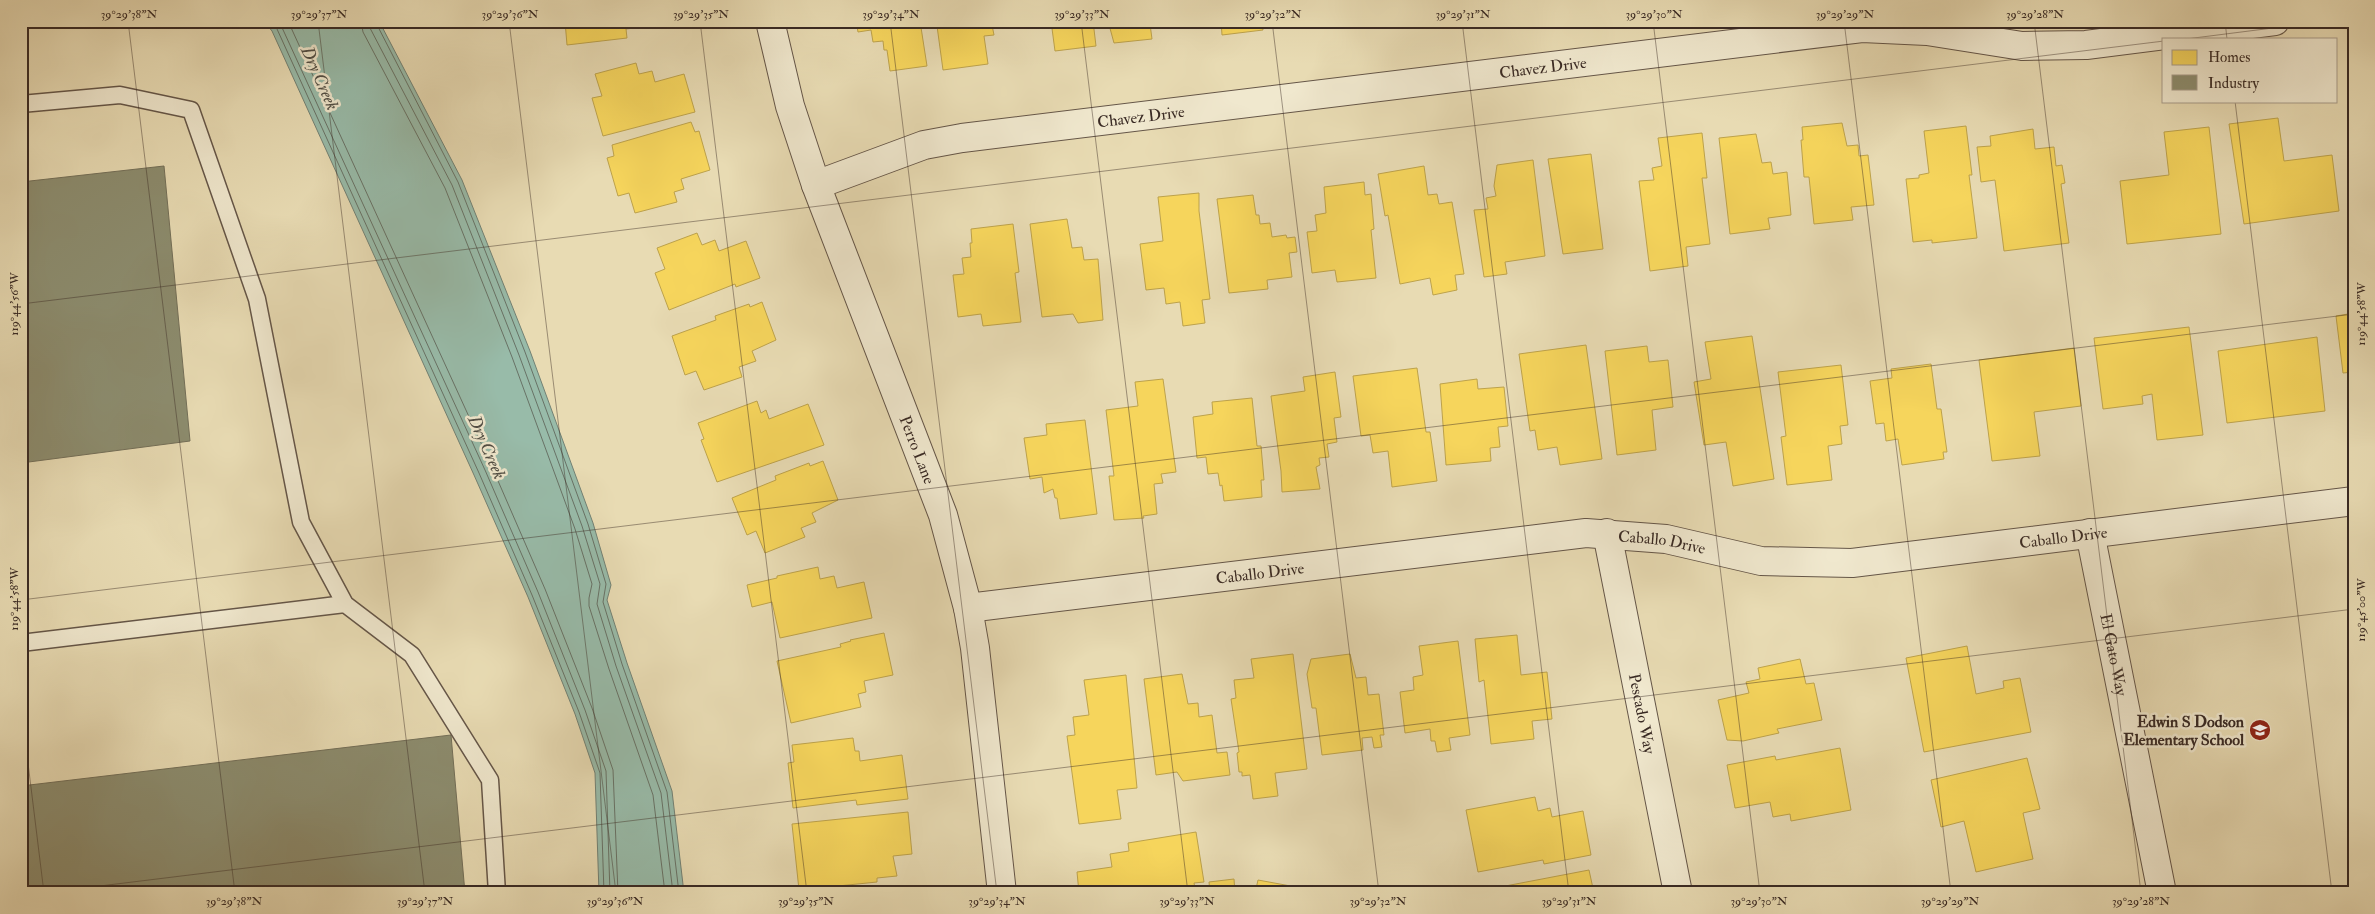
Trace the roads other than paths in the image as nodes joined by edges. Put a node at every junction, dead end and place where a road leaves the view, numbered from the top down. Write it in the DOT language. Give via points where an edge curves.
graph roads {
  1 [pos="770,21"];
  2 [pos="2275,21"];
  3 [pos="21,104"];
  4 [pos="816,185"];
  5 [pos="2354,501"];
  6 [pos="1607,533"];
  7 [pos="2090,534"];
  8 [pos="345,604"];
  9 [pos="968,608"];
  10 [pos="21,643"];
  11 [pos="497,893"];
  12 [pos="1002,893"];
  13 [pos="1678,893"];
  14 [pos="2162,893"];
  1 -- 4 [label="street, Perro Lane" via="790,106"];
  2 -- 4 [label="street, Chavez Drive" via="2086,45 2022,46 1927,31 1862,28 962,138 924,145"];
  3 -- 8 [label="lane" via="120,95 191,110 256,299 301,522"];
  4 -- 9 [label="street, Perro Lane" via="943,515"];
  5 -- 7 [label="street, Caballo Drive"];
  6 -- 7 [label="street, Caballo Drive" via="1666,539 1761,560 1852,563"];
  6 -- 9 [label="street, Caballo Drive" via="1576,534"];
  6 -- 13 [label="street, Pescado Way"];
  7 -- 14 [label="street, El Gato Way"];
  8 -- 10 [label="lane"];
  8 -- 11 [label="lane" via="412,655 490,780"];
  9 -- 12 [label="street, Perro Lane" via="976,648"];
}
